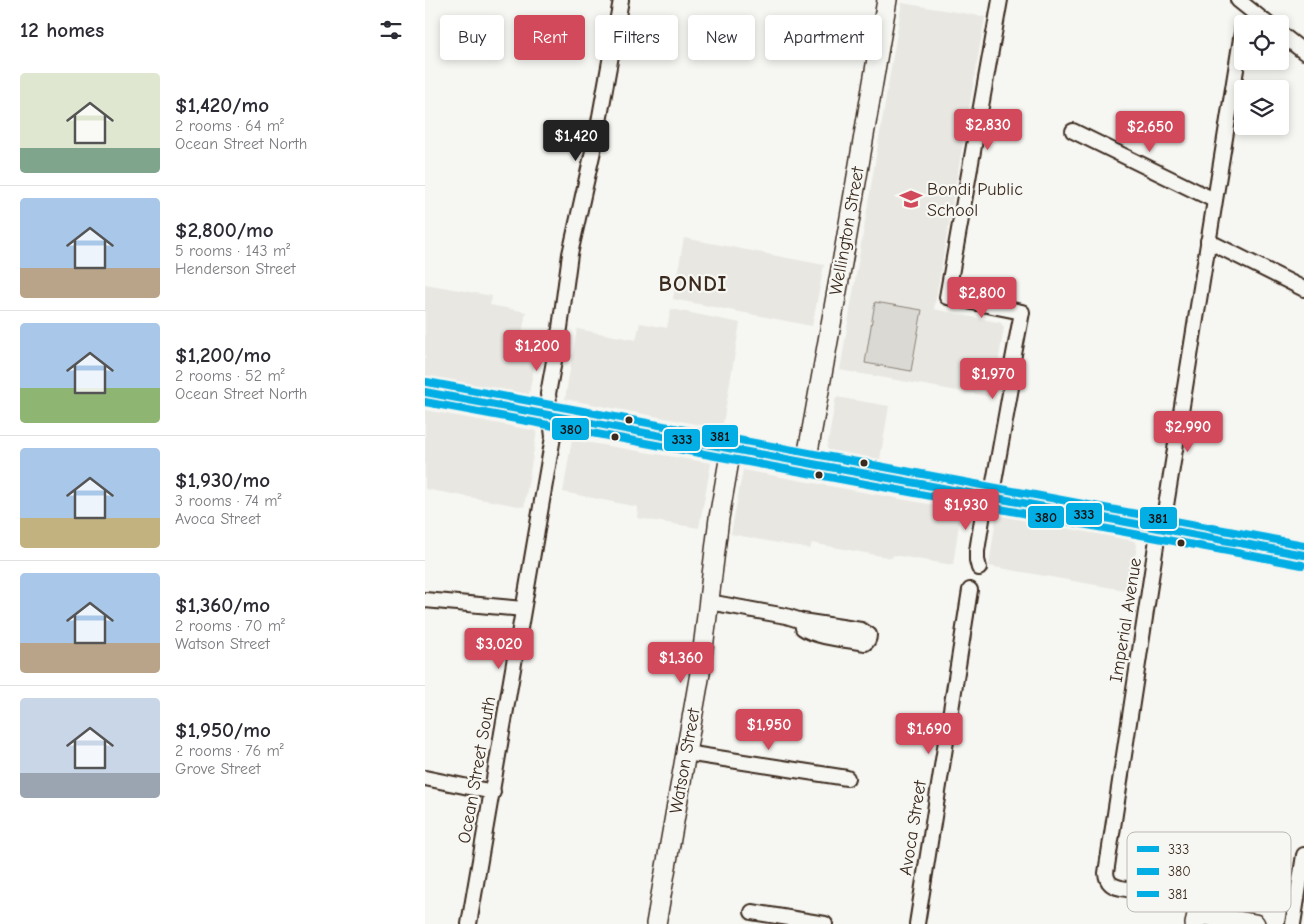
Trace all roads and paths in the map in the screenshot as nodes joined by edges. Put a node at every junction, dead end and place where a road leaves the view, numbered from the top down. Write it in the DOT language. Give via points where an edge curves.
graph roads {
  1 [pos="621,0"];
  2 [pos="887,0"];
  3 [pos="1000,0"];
  4 [pos="1242,3"];
  5 [pos="1257,15"];
  6 [pos="1289,40"];
  7 [pos="1304,52"];
  8 [pos="1236,70"];
  9 [pos="1073,131"];
  10 [pos="1214,200"];
  11 [pos="1208,241"];
  12 [pos="1304,289"];
  13 [pos="425,392"];
  14 [pos="550,416"];
  15 [pos="731,449"];
  16 [pos="806,463"];
  17 [pos="989,496"];
  18 [pos="1160,529"];
  19 [pos="1304,554"];
  20 [pos="979,568"];
  21 [pos="969,590"];
  22 [pos="425,600"];
  23 [pos="709,602"];
  24 [pos="523,610"];
  25 [pos="802,621"];
  26 [pos="687,753"];
  27 [pos="425,778"];
  28 [pos="847,778"];
  29 [pos="493,792"];
  30 [pos="1304,855"];
  31 [pos="1127,888"];
  32 [pos="752,912"];
  33 [pos="1196,919"];
  34 [pos="469,924"];
  35 [pos="656,924"];
  36 [pos="825,924"];
  37 [pos="917,924"];
  38 [pos="1255,924"];
  39 [pos="1293,924"];
  1 -- 14 [label="street, Ocean Street South" via="597,134 570,254 548,394"];
  2 -- 16 [label="street, Wellington Street"];
  3 -- 17 [label="street" via="947,297 1022,312"];
  4 -- 5 [label="street"];
  6 -- 7 [label="street"];
  8 -- 10 [label="street, Imperial Avenue"];
  9 -- 10 [label="street"];
  10 -- 11 [label="street, Imperial Avenue"];
  11 -- 12 [label="street"];
  11 -- 18 [label="street, Imperial Avenue"];
  13 -- 14 [label="main road"];
  14 -- 15 [label="main road"];
  14 -- 24 [label="street, Ocean Street South" via="553,437"];
  15 -- 16 [label="main road"];
  15 -- 23 [label="street, Watson Street"];
  16 -- 17 [label="main road"];
  17 -- 18 [label="main road"];
  17 -- 20 [label="street" via="984,507 977,551"];
  18 -- 19 [label="main road"];
  18 -- 31 [label="street, Imperial Avenue" via="1107,877 1111,885"];
  21 -- 37 [label="street, Avoca Street"];
  22 -- 24 [label="street"];
  23 -- 25 [label="street"];
  23 -- 26 [label="street, Watson Street"];
  24 -- 29 [label="street, Ocean Street South"];
  26 -- 28 [label="street"];
  26 -- 35 [label="street, Watson Street"];
  27 -- 29 [label="street"];
  29 -- 34 [label="street, Ocean Street South"];
  30 -- 39 [label="street"];
  32 -- 36 [label="street"];
  33 -- 38 [label="street"];
}
